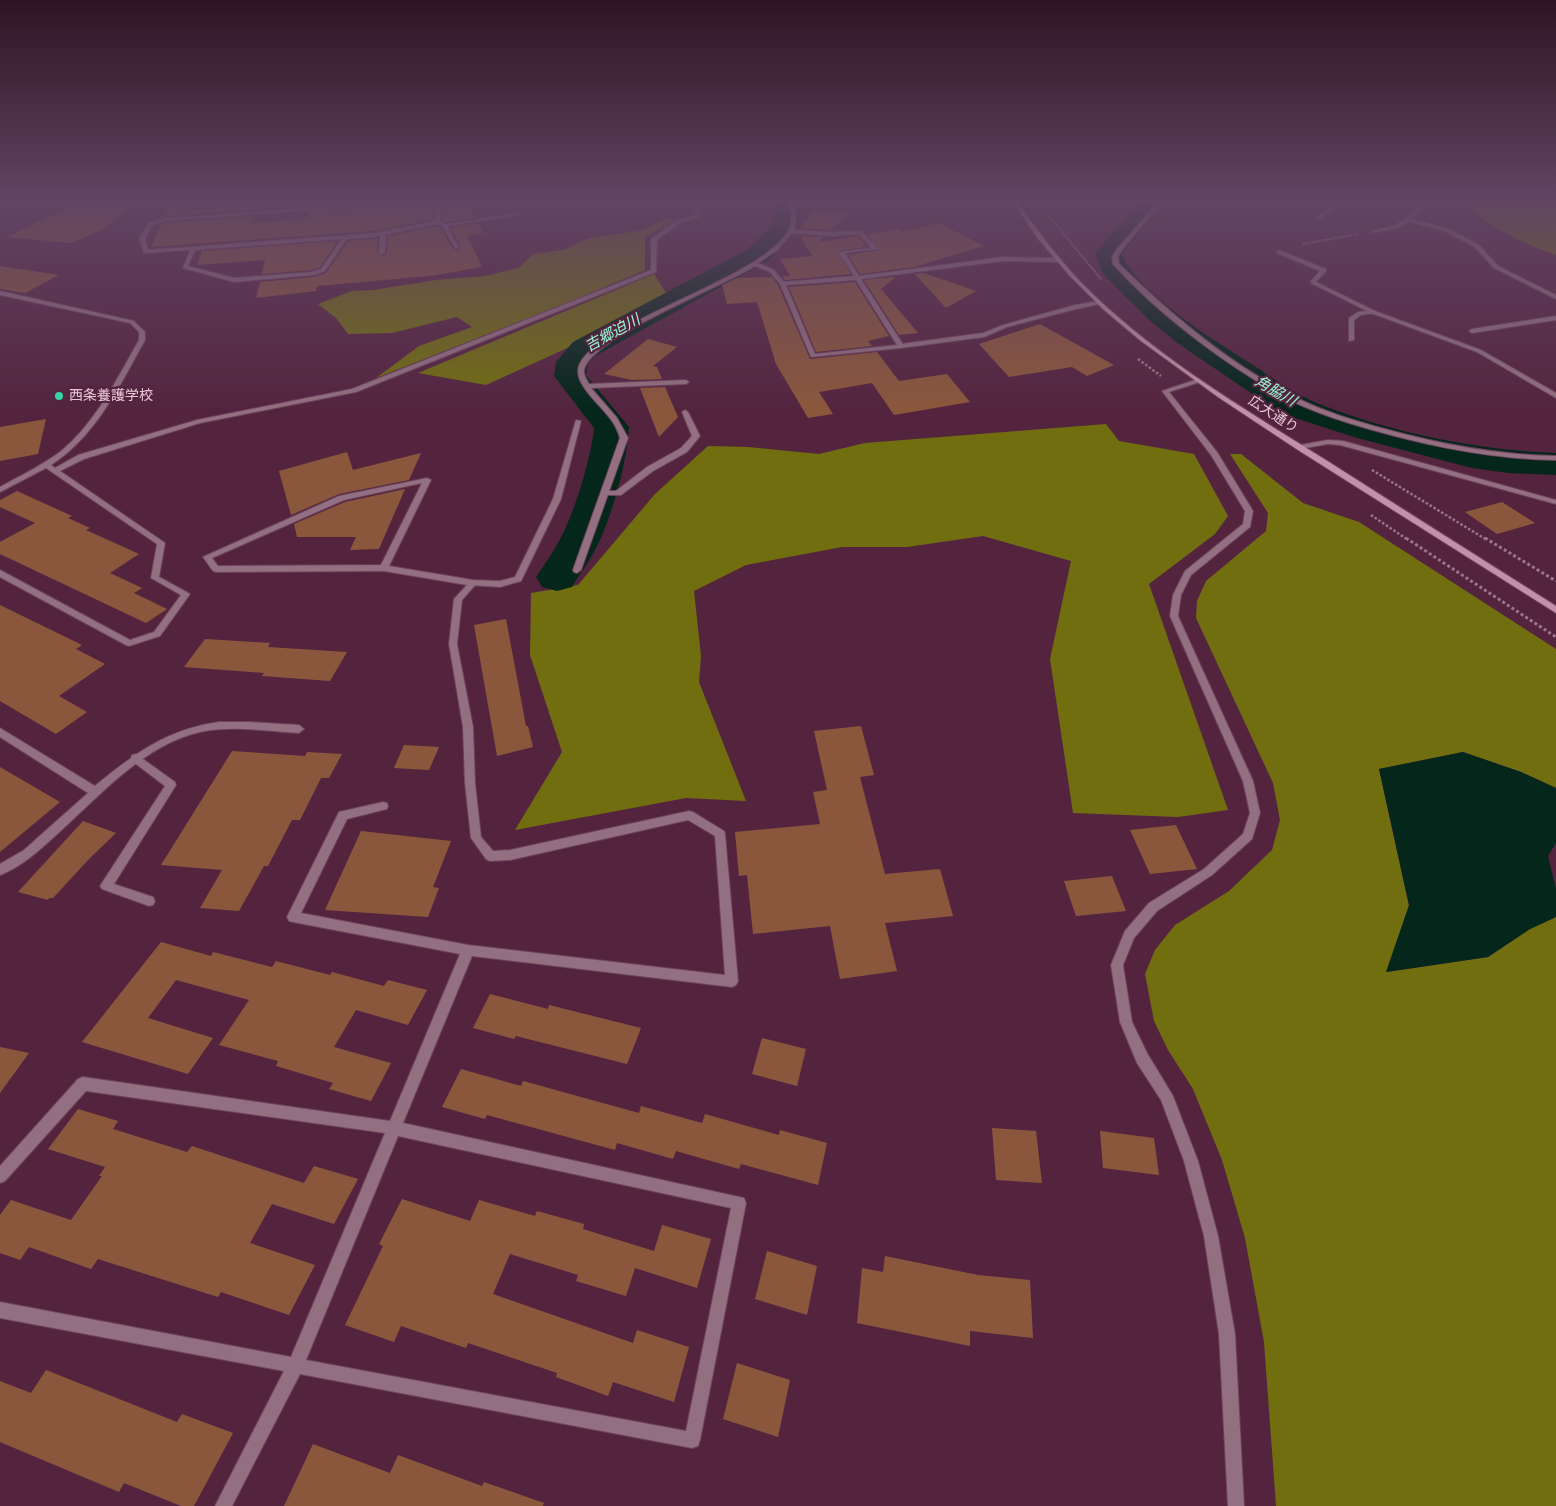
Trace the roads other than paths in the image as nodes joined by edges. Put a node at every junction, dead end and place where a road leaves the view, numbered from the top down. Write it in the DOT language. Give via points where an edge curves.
graph roads {
  1 [pos="189,269"];
  2 [pos="324,269"];
  3 [pos="654,269"];
  4 [pos="741,269"];
  5 [pos="768,269"];
  6 [pos="851,269"];
  7 [pos="923,269"];
  8 [pos="1067,269"];
  9 [pos="1121,269"];
  10 [pos="1322,269"];
  11 [pos="1501,269"];
  12 [pos="856,278"];
  13 [pos="783,284"];
  14 [pos="0,293"];
  15 [pos="1556,297"];
  16 [pos="1098,303"];
  17 [pos="1372,312"];
  18 [pos="1556,318"];
  19 [pos="1472,331"];
  20 [pos="1351,340"];
  21 [pos="902,346"];
  22 [pos="1198,381"];
  23 [pos="686,382"];
  24 [pos="586,386"];
  25 [pos="1556,396"];
  26 [pos="685,412"];
  27 [pos="578,421"];
  28 [pos="1300,447"];
  29 [pos="58,456"];
  30 [pos="81,457"];
  31 [pos="1556,458"];
  32 [pos="46,465"];
  33 [pos="55,471"];
  34 [pos="0,490"];
  35 [pos="605,493"];
  36 [pos="1556,502"];
  37 [pos="384,568"];
  38 [pos="577,570"];
  39 [pos="0,573"];
  40 [pos="473,584"];
  41 [pos="1556,610"];
  42 [pos="299,729"];
  43 [pos="0,732"];
  44 [pos="136,758"];
  45 [pos="96,792"];
  46 [pos="383,806"];
  47 [pos="0,870"];
  48 [pos="149,901"];
  49 [pos="468,950"];
  50 [pos="394,1128"];
  51 [pos="0,1176"];
  52 [pos="0,1310"];
  53 [pos="295,1367"];
  54 [pos="223,1506"];
  55 [pos="1236,1506"];
  1 -- 2 [label="street" via="234,280 312,274"];
  3 -- 30 [label="street" via="354,391 199,421"];
  4 -- 24 [label="street" via="592,350 580,370"];
  5 -- 13 [label="street"];
  6 -- 12 [label="street"];
  7 -- 12 [label="street"];
  8 -- 16 [label="street, 広大通り"];
  9 -- 31 [label="street" via="1166,313 1252,374 1323,412 1464,451 1505,457"];
  10 -- 17 [label="street" via="1313,282"];
  11 -- 15 [label="street"];
  12 -- 13 [label="street"];
  12 -- 21 [label="street"];
  13 -- 21 [label="street" via="813,356"];
  14 -- 29 [label="street" via="114,317 132,322 142,332 142,340 89,426"];
  16 -- 21 [label="street" via="1005,326 984,335"];
  16 -- 22 [label="street, 広大通り" via="1167,360"];
  17 -- 20 [label="street" via="1360,313 1351,319"];
  17 -- 25 [label="street" via="1479,351"];
  18 -- 19 [label="street"];
  22 -- 28 [label="street, 広大通り"];
  22 -- 55 [label="street" via="1165,391 1214,454 1249,511 1247,525 1188,573 1177,595 1174,616 1248,781 1254,813 1248,836 1208,872 1153,907 1130,935 1117,965 1126,1022 1142,1058 1166,1096 1191,1161 1211,1236 1228,1334"];
  23 -- 24 [label="street"];
  24 -- 35 [label="street" via="616,418 624,438"];
  26 -- 35 [label="street" via="696,436 684,450 650,469 618,493"];
  27 -- 40 [label="street" via="557,499 518,579 500,584"];
  28 -- 36 [label="street" via="1340,443"];
  28 -- 41 [label="street, 広大通り"];
  29 -- 30 [label="street"];
  29 -- 32 [label="street"];
  30 -- 33 [label="street"];
  32 -- 33 [label="street"];
  32 -- 34 [label="street"];
  33 -- 39 [label="street" via="161,543 156,578 186,594 156,634 129,643"];
  35 -- 38 [label="street"];
  37 -- 37 [label="street" via="216,569 207,558 342,498 427,480"];
  37 -- 40 [label="street"];
  40 -- 49 [label="street" via="458,599 453,644 468,727 476,838 490,856 510,855 689,815 720,834 732,981"];
  42 -- 44 [label="street" via="218,726 172,736"];
  43 -- 45 [label="street"];
  44 -- 45 [label="street"];
  44 -- 48 [label="street" via="171,785 106,886"];
  45 -- 47 [label="street" via="28,854"];
  46 -- 49 [label="street" via="343,815 293,918"];
  49 -- 50 [label="street"];
  50 -- 51 [label="street" via="83,1084"];
  50 -- 53 [label="street"];
  50 -- 53 [label="street" via="738,1203 692,1440"];
  52 -- 53 [label="street"];
  53 -- 54 [label="street"];
}
